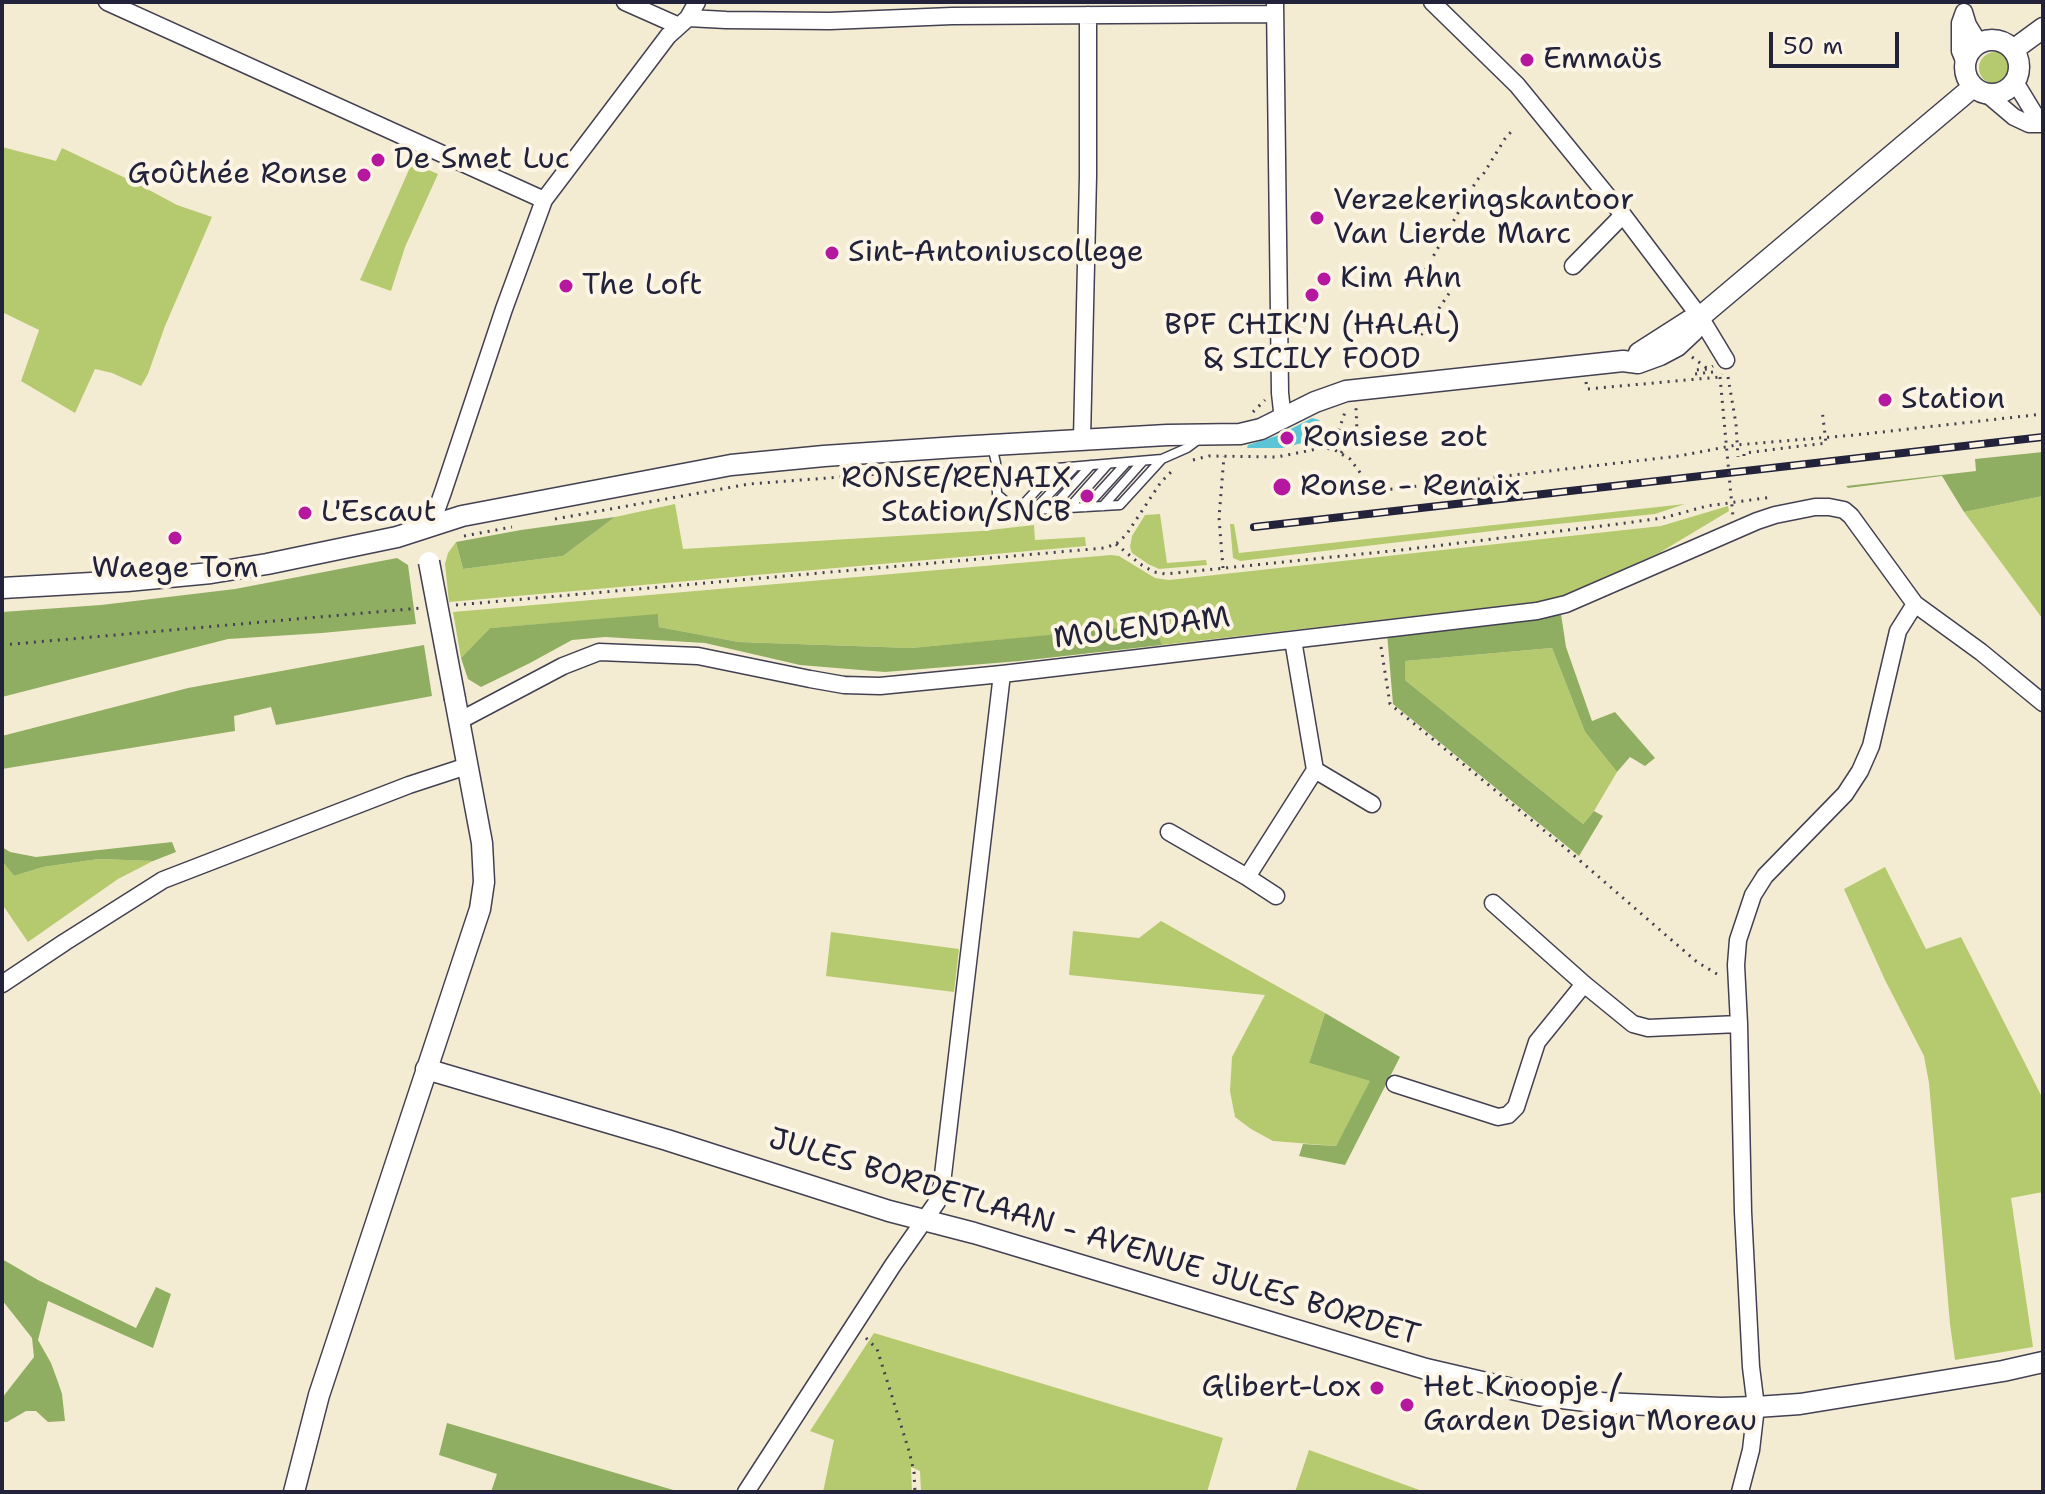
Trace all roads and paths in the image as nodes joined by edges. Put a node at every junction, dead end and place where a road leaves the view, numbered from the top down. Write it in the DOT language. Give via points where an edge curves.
graph roads {
  1 [pos="107,2"];
  2 [pos="625,2"];
  3 [pos="697,2"];
  4 [pos="1432,2"];
  5 [pos="1964,7"];
  6 [pos="1275,8"];
  7 [pos="1088,15"];
  8 [pos="683,22"];
  9 [pos="2043,28"];
  10 [pos="1979,43"];
  11 [pos="2013,50"];
  12 [pos="1965,63"];
  13 [pos="2015,82"];
  14 [pos="1980,91"];
  15 [pos="2042,124"];
  16 [pos="1512,131"];
  17 [pos="544,200"];
  18 [pos="1623,215"];
  19 [pos="1573,266"];
  20 [pos="1425,276"];
  21 [pos="1446,289"];
  22 [pos="1700,317"];
  23 [pos="1421,335"];
  24 [pos="1723,366"];
  25 [pos="1708,369"];
  26 [pos="1720,377"];
  27 [pos="1351,395"];
  28 [pos="1822,409"];
  29 [pos="2043,414"];
  30 [pos="1283,420"];
  31 [pos="1204,436"];
  32 [pos="1825,437"];
  33 [pos="1082,439"];
  34 [pos="1736,445"];
  35 [pos="1322,448"];
  36 [pos="1341,453"];
  37 [pos="994,454"];
  38 [pos="1224,456"];
  39 [pos="1744,456"];
  40 [pos="1738,457"];
  41 [pos="1162,459"];
  42 [pos="1143,460"];
  43 [pos="1193,460"];
  44 [pos="1126,462"];
  45 [pos="1092,464"];
  46 [pos="1109,464"];
  47 [pos="1075,467"];
  48 [pos="1178,467"];
  49 [pos="1781,496"];
  50 [pos="1103,506"];
  51 [pos="1086,507"];
  52 [pos="1069,508"];
  53 [pos="1051,509"];
  54 [pos="1034,510"];
  55 [pos="1017,511"];
  56 [pos="1733,517"];
  57 [pos="548,520"];
  58 [pos="521,525"];
  59 [pos="425,529"];
  60 [pos="455,536"];
  61 [pos="1116,544"];
  62 [pos="1223,568"];
  63 [pos="2,588"];
  64 [pos="1915,604"];
  65 [pos="454,606"];
  66 [pos="422,608"];
  67 [pos="1379,631"];
  68 [pos="1293,640"];
  69 [pos="2,645"];
  70 [pos="1002,674"];
  71 [pos="2043,703"];
  72 [pos="459,721"];
  73 [pos="467,766"];
  74 [pos="1315,770"];
  75 [pos="1372,804"];
  76 [pos="1169,832"];
  77 [pos="1247,877"];
  78 [pos="1276,896"];
  79 [pos="1493,903"];
  80 [pos="1737,983"];
  81 [pos="2,984"];
  82 [pos="1584,984"];
  83 [pos="1739,1024"];
  84 [pos="426,1069"];
  85 [pos="1395,1084"];
  86 [pos="926,1219"];
  87 [pos="853,1330"];
  88 [pos="2043,1362"];
  89 [pos="1756,1407"];
  90 [pos="294,1492"];
  91 [pos="746,1492"];
  92 [pos="915,1492"];
  93 [pos="1740,1492"];
  1 -- 17 [label="street"];
  2 -- 8 [label="street"];
  3 -- 8 [label="street"];
  4 -- 18 [label="street" via="1517,85"];
  5 -- 10 [label="street"];
  5 -- 12 [label="street" via="1960,51"];
  6 -- 7 [label="street"];
  6 -- 30 [label="street"];
  7 -- 8 [label="street"];
  7 -- 33 [label="street"];
  8 -- 17 [label="street"];
  9 -- 11 [label="street"];
  10 -- 11 [label="street" via="2000,41"];
  10 -- 12 [label="street"];
  11 -- 13 [label="street" via="2020,69"];
  12 -- 14 [label="street" via="1967,78"];
  13 -- 14 [label="street" via="2008,90"];
  13 -- 15 [label="street"];
  14 -- 15 [label="street" via="2014,117"];
  14 -- 22 [label="street"];
  16 -- 20 [label="path" via="1477,180"];
  17 -- 59 [label="street" via="443,492"];
  18 -- 19 [label="street"];
  18 -- 22 [label="street"];
  21 -- 23 [label="path" via="1450,292"];
  22 -- 24 [label="street"];
  22 -- 27 [label="street" via="1677,346 1638,363"];
  24 -- 25 [label="path" via="1695,374"];
  24 -- 34 [label="path"];
  26 -- 56 [label="path, bridge"];
  27 -- 30 [label="street" via="1315,402"];
  27 -- 35 [label="path" via="1342,423"];
  27 -- 36 [label="path" via="1357,431"];
  28 -- 32 [label="path"];
  29 -- 32 [label="path"];
  30 -- 31 [label="street" via="1240,434"];
  31 -- 33 [label="street"];
  31 -- 41 [label="lane"];
  32 -- 34 [label="path"];
  32 -- 39 [label="path" via="1826,443"];
  33 -- 37 [label="street"];
  34 -- 36 [label="path" via="1383,490 1370,486"];
  34 -- 40 [label="path"];
  35 -- 36 [label="path"];
  35 -- 38 [label="path" via="1277,457"];
  37 -- 55 [label="lane" via="997,494"];
  37 -- 57 [label="path" via="955,469 749,484"];
  37 -- 59 [label="street" via="824,456 731,465 462,516"];
  38 -- 43 [label="path"];
  38 -- 62 [label="path" via="1219,518"];
  41 -- 42 [label="lane"];
  41 -- 50 [label="lane" via="1120,505"];
  42 -- 44 [label="lane"];
  42 -- 50 [label="lane"];
  44 -- 46 [label="lane"];
  44 -- 51 [label="lane"];
  45 -- 46 [label="lane"];
  45 -- 47 [label="lane"];
  45 -- 53 [label="lane"];
  46 -- 52 [label="lane"];
  47 -- 54 [label="lane"];
  47 -- 55 [label="lane" via="1057,468"];
  48 -- 61 [label="path"];
  49 -- 62 [label="path" via="1663,518"];
  50 -- 51 [label="lane"];
  51 -- 52 [label="lane"];
  52 -- 53 [label="lane"];
  53 -- 54 [label="lane"];
  54 -- 55 [label="lane"];
  58 -- 60 [label="path"];
  59 -- 63 [label="street" via="331,553 211,573"];
  59 -- 72 [label="street, bridge"];
  61 -- 62 [label="path" via="1154,572"];
  61 -- 65 [label="path" via="1082,552"];
  64 -- 67 [label="street, MOLENDAM" via="1851,516 1844,510 1815,507 1757,521 1566,604"];
  64 -- 71 [label="street"];
  64 -- 80 [label="street" via="1898,631 1871,746 1860,771 1753,895 1738,940"];
  66 -- 69 [label="path"];
  67 -- 68 [label="street, MOLENDAM"];
  67 -- 80 [label="path" via="1390,704 1697,962"];
  68 -- 70 [label="street, MOLENDAM"];
  68 -- 74 [label="street"];
  70 -- 72 [label="street, MOLENDAM" via="844,685 698,656 599,652"];
  70 -- 86 [label="street" via="944,1181"];
  72 -- 73 [label="street"];
  73 -- 81 [label="street" via="163,880"];
  73 -- 84 [label="street" via="484,882 480,909"];
  74 -- 75 [label="street"];
  74 -- 77 [label="street"];
  76 -- 77 [label="street"];
  77 -- 78 [label="street"];
  79 -- 82 [label="street"];
  80 -- 83 [label="street"];
  82 -- 83 [label="street" via="1633,1024 1648,1028"];
  82 -- 85 [label="street" via="1537,1042 1516,1107 1508,1115 1498,1117"];
  83 -- 89 [label="street" via="1743,1212"];
  84 -- 86 [label="street, JULES BORDETLAAN - AVENUE JULES BORDET"];
  84 -- 90 [label="street" via="319,1395"];
  86 -- 87 [label="street"];
  86 -- 89 [label="street, JULES BORDETLAAN - AVENUE JULES BORDET" via="1426,1369 1538,1395 1602,1403"];
  87 -- 91 [label="street"];
  87 -- 92 [label="path" via="877,1349 909,1451"];
  88 -- 89 [label="street, JULES BORDETLAAN - AVENUE JULES BORDET"];
  89 -- 93 [label="street"];
}
